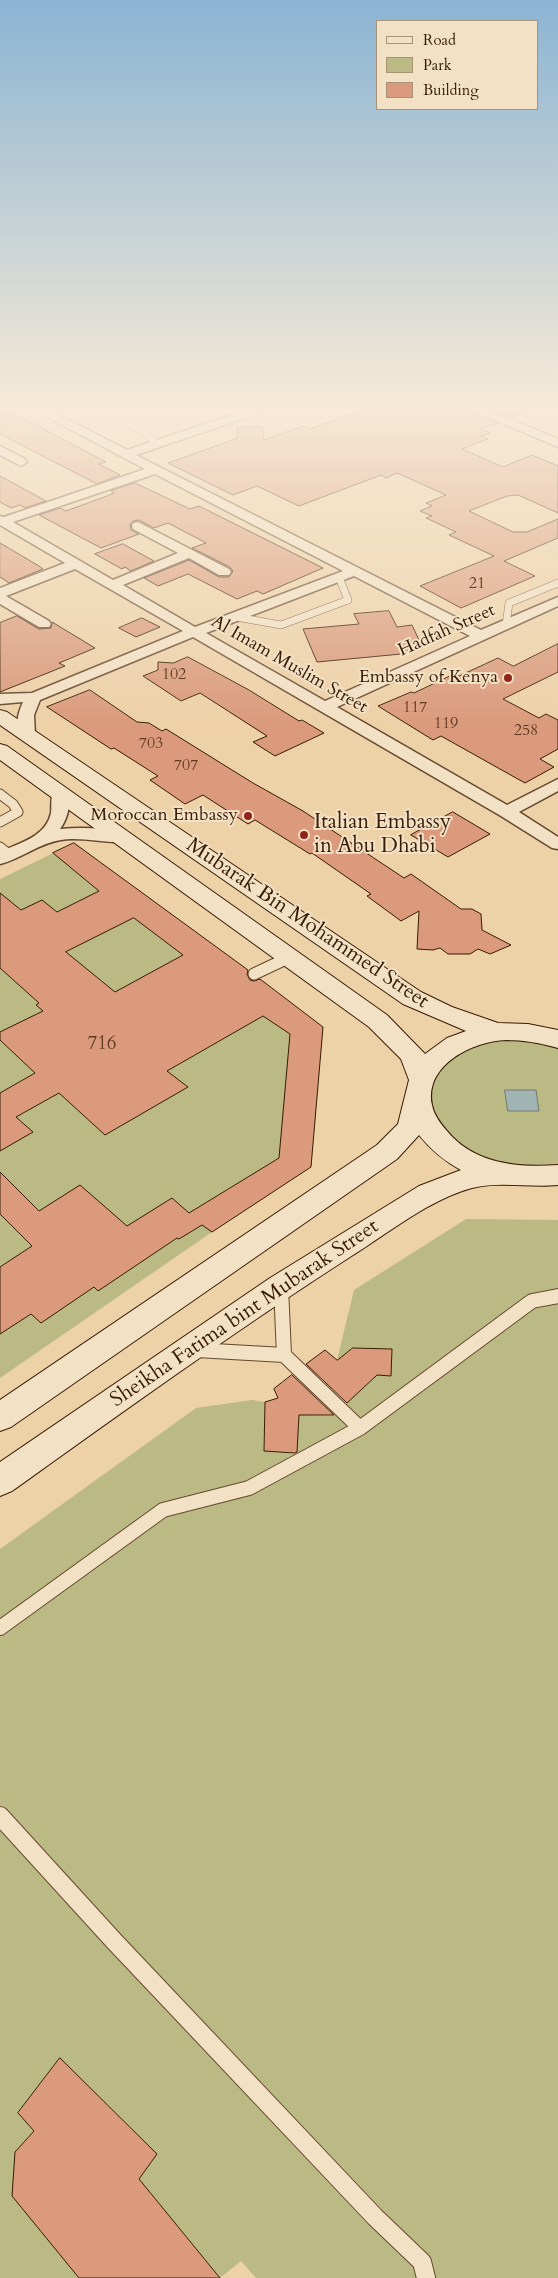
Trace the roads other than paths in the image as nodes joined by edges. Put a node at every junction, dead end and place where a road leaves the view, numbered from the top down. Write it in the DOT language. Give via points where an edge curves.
graph roads {
  1 [pos="15,516"];
  2 [pos="248,516"];
  3 [pos="1,521"];
  4 [pos="138,526"];
  5 [pos="190,554"];
  6 [pos="76,564"];
  7 [pos="355,571"];
  8 [pos="224,572"];
  9 [pos="339,578"];
  10 [pos="558,583"];
  11 [pos="112,584"];
  12 [pos="0,593"];
  13 [pos="0,598"];
  14 [pos="558,601"];
  15 [pos="236,617"];
  16 [pos="44,624"];
  17 [pos="506,625"];
  18 [pos="194,632"];
  19 [pos="481,636"];
  20 [pos="34,697"];
  21 [pos="0,699"];
  22 [pos="325,708"];
  23 [pos="0,716"];
  24 [pos="27,734"];
  25 [pos="0,750"];
  26 [pos="558,784"];
  27 [pos="0,794"];
  28 [pos="60,794"];
  29 [pos="507,812"];
  30 [pos="0,822"];
  31 [pos="120,837"];
  32 [pos="44,838"];
  33 [pos="558,844"];
  34 [pos="3,853"];
  35 [pos="290,957"];
  36 [pos="254,974"];
  37 [pos="558,1028"];
  38 [pos="497,1032"];
  39 [pos="531,1033"];
  40 [pos="558,1039"];
  41 [pos="420,1090"];
  42 [pos="503,1174"];
  43 [pos="551,1178"];
  44 [pos="281,1286"];
  45 [pos="558,1296"];
  46 [pos="186,1350"];
  47 [pos="284,1355"];
  48 [pos="0,1417"];
  49 [pos="360,1428"];
  50 [pos="0,1482"];
  51 [pos="0,1628"];
  52 [pos="0,1816"];
  53 [pos="426,2278"];
  1 -- 3 [label="street"];
  2 -- 7 [label="street"];
  3 -- 6 [label="street, Al Imam Muslim Street"];
  4 -- 5 [label="street"];
  5 -- 8 [label="street"];
  5 -- 11 [label="street"];
  6 -- 11 [label="street, Al Imam Muslim Street"];
  6 -- 12 [label="street"];
  7 -- 9 [label="street"];
  7 -- 19 [label="street"];
  9 -- 15 [label="street"];
  9 -- 15 [label="lane" via="348,600 281,626"];
  10 -- 17 [label="lane" via="509,604"];
  11 -- 18 [label="street, Al Imam Muslim Street"];
  13 -- 16 [label="street"];
  14 -- 17 [label="street, Hadfah Street"];
  15 -- 18 [label="street"];
  17 -- 19 [label="street, Hadfah Street"];
  18 -- 20 [label="street"];
  18 -- 22 [label="street, Al Imam Muslim Street"];
  19 -- 22 [label="street, Hadfah Street"];
  20 -- 21 [label="street"];
  20 -- 24 [label="street" via="24,720"];
  22 -- 29 [label="street, Al Imam Muslim Street"];
  23 -- 24 [label="main road, Mubarak Bin Mohammed Street"];
  24 -- 38 [label="main road, Mubarak Bin Mohammed Street" via="412,998 450,1016"];
  25 -- 28 [label="main road, Mubarak Bin Mohammed Street"];
  26 -- 29 [label="street"];
  27 -- 30 [label="lane" via="18,812"];
  28 -- 31 [label="main road, Mubarak Bin Mohammed Street"];
  28 -- 32 [label="street" via="58,822"];
  29 -- 33 [label="street, Al Imam Muslim Street"];
  31 -- 32 [label="street" via="84,833"];
  31 -- 35 [label="main road, Mubarak Bin Mohammed Street"];
  32 -- 34 [label="street"];
  35 -- 36 [label="lane"];
  35 -- 41 [label="main road, Mubarak Bin Mohammed Street" via="396,1036 413,1055"];
  37 -- 39 [label="main road"];
  38 -- 39 [label="main road"];
  38 -- 41 [label="main road" via="472,1037 449,1047 432,1061"];
  39 -- 40 [label="main road"];
  41 -- 42 [label="main road, Mubarak Bin Mohammed Street" via="423,1120 435,1138 476,1166"];
  41 -- 48 [label="main road" via="410,1128 387,1152"];
  42 -- 43 [label="main road"];
  42 -- 44 [label="main road, Sheikha Fatima bint Mubarak Street" via="469,1178 429,1193"];
  44 -- 46 [label="main road, Sheikha Fatima bint Mubarak Street"];
  44 -- 47 [label="lane"];
  45 -- 49 [label="lane" via="532,1301"];
  46 -- 47 [label="lane"];
  46 -- 50 [label="main road, Sheikha Fatima bint Mubarak Street"];
  47 -- 49 [label="lane"];
  49 -- 51 [label="lane" via="248,1488 163,1510"];
  52 -- 53 [label="lane" via="375,2218 422,2262"];
}
